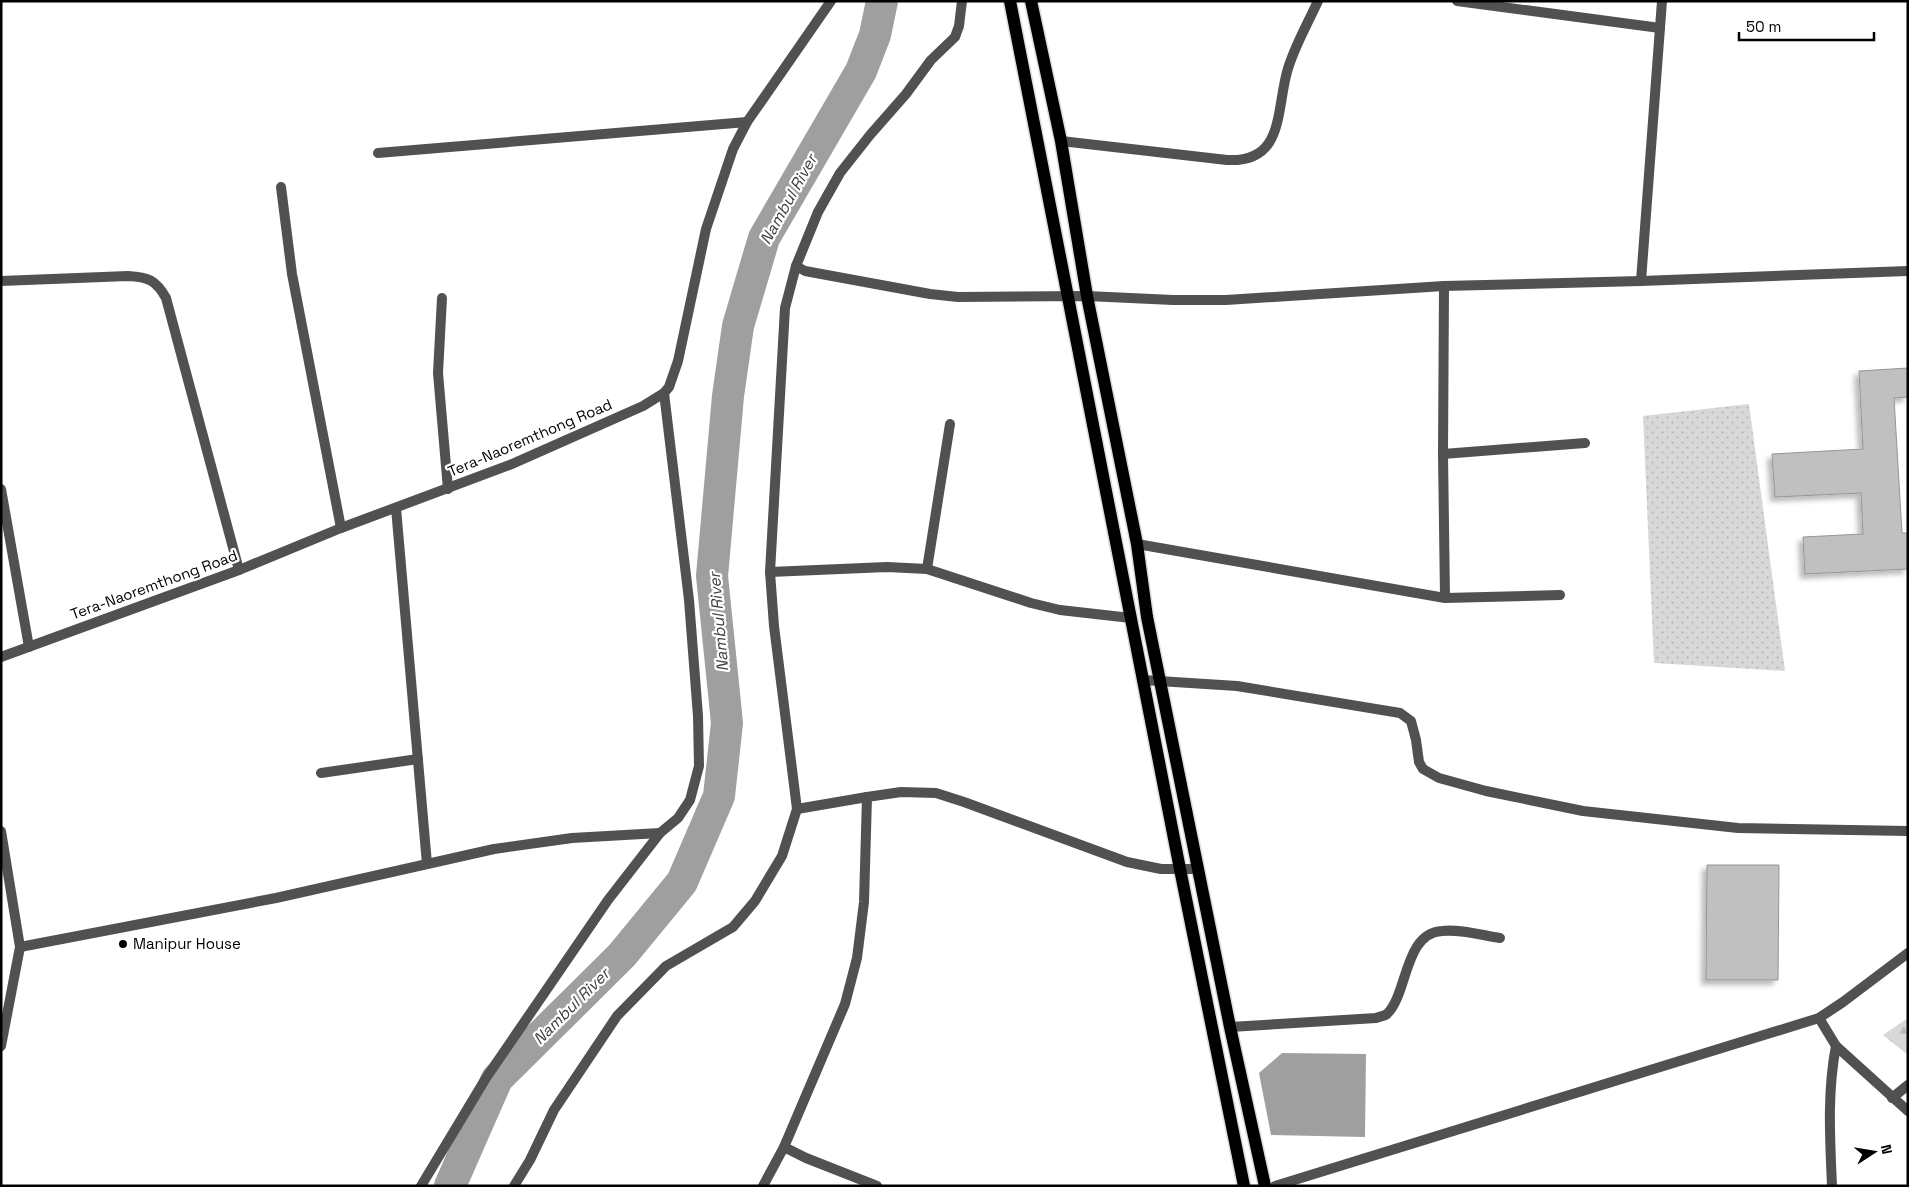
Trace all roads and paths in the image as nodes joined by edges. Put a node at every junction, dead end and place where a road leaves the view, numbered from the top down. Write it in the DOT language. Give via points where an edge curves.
graph roads {
  1 [pos="831,1"];
  2 [pos="962,1"];
  3 [pos="1010,1"];
  4 [pos="1031,1"];
  5 [pos="1318,1"];
  6 [pos="1457,1"];
  7 [pos="1662,1"];
  8 [pos="1660,28"];
  9 [pos="747,122"];
  10 [pos="1062,141"];
  11 [pos="378,153"];
  12 [pos="281,187"];
  13 [pos="796,266"];
  14 [pos="1908,271"];
  15 [pos="1,281"];
  16 [pos="1641,282"];
  17 [pos="1444,286"];
  18 [pos="1087,296"];
  19 [pos="1067,297"];
  20 [pos="442,298"];
  21 [pos="664,393"];
  22 [pos="950,424"];
  23 [pos="1585,443"];
  24 [pos="1443,454"];
  25 [pos="1,489"];
  26 [pos="448,489"];
  27 [pos="396,508"];
  28 [pos="341,528"];
  29 [pos="1137,544"];
  30 [pos="927,569"];
  31 [pos="239,570"];
  32 [pos="770,572"];
  33 [pos="1560,594"];
  34 [pos="1445,598"];
  35 [pos="1131,618"];
  36 [pos="30,646"];
  37 [pos="1,657"];
  38 [pos="1143,680"];
  39 [pos="1161,682"];
  40 [pos="418,759"];
  41 [pos="321,773"];
  42 [pos="867,797"];
  43 [pos="797,809"];
  44 [pos="1,831"];
  45 [pos="1908,831"];
  46 [pos="660,833"];
  47 [pos="427,864"];
  48 [pos="1180,869"];
  49 [pos="1198,869"];
  50 [pos="1500,938"];
  51 [pos="20,947"];
  52 [pos="1908,953"];
  53 [pos="1819,1018"];
  54 [pos="1230,1027"];
  55 [pos="1,1046"];
  56 [pos="1836,1046"];
  57 [pos="1908,1085"];
  58 [pos="1892,1098"];
  59 [pos="1908,1111"];
  60 [pos="784,1147"];
  61 [pos="421,1186"];
  62 [pos="514,1186"];
  63 [pos="763,1186"];
  64 [pos="877,1186"];
  65 [pos="1244,1186"];
  66 [pos="1265,1186"];
  67 [pos="1275,1186"];
  68 [pos="1832,1186"];
  1 -- 9 [label="street"];
  2 -- 13 [label="street" via="955,37 931,60 840,173 818,212"];
  3 -- 19 [label="main road"];
  4 -- 10 [label="main road"];
  5 -- 10 [label="street" via="1287,72 1278,124 1268,145 1257,155 1241,161 1227,160"];
  6 -- 8 [label="street"];
  7 -- 8 [label="street"];
  8 -- 16 [label="street"];
  9 -- 11 [label="street"];
  9 -- 21 [label="street" via="733,149 708,221 678,361"];
  10 -- 18 [label="main road"];
  12 -- 28 [label="street" via="292,274"];
  13 -- 19 [label="street" via="804,271 930,294 990,298"];
  13 -- 32 [label="street" via="785,308"];
  14 -- 16 [label="street"];
  15 -- 31 [label="street" via="139,276 157,284 166,298"];
  16 -- 17 [label="street"];
  17 -- 18 [label="street" via="1226,300"];
  17 -- 24 [label="street"];
  18 -- 19 [label="street"];
  18 -- 29 [label="main road"];
  19 -- 35 [label="main road"];
  20 -- 26 [label="street" via="438,373"];
  21 -- 26 [label="street, Tera-Naoremthong Road" via="643,406"];
  21 -- 46 [label="street" via="689,600 699,766 690,800 678,818"];
  22 -- 30 [label="street"];
  23 -- 24 [label="street"];
  24 -- 34 [label="street"];
  25 -- 36 [label="street"];
  26 -- 27 [label="street, Tera-Naoremthong Road"];
  27 -- 28 [label="street, Tera-Naoremthong Road"];
  27 -- 40 [label="street"];
  28 -- 31 [label="street, Tera-Naoremthong Road"];
  29 -- 34 [label="street"];
  29 -- 39 [label="main road" via="1147,617"];
  30 -- 32 [label="street"];
  30 -- 35 [label="street" via="1060,610"];
  31 -- 36 [label="street, Tera-Naoremthong Road"];
  32 -- 43 [label="street"];
  33 -- 34 [label="street"];
  35 -- 38 [label="main road"];
  36 -- 37 [label="street, Tera-Naoremthong Road"];
  38 -- 39 [label="street"];
  38 -- 48 [label="main road"];
  39 -- 45 [label="street" via="1237,686 1400,713 1411,721 1419,762 1430,774 1486,791 1583,811 1738,828"];
  39 -- 49 [label="main road"];
  40 -- 41 [label="street"];
  40 -- 47 [label="street"];
  42 -- 43 [label="street"];
  42 -- 48 [label="street" via="901,792 936,793 1127,862"];
  42 -- 60 [label="street" via="864,902 856,958 845,1004"];
  43 -- 62 [label="street" via="782,856 755,902 733,927 666,966 616,1016 554,1110"];
  44 -- 51 [label="street"];
  46 -- 47 [label="street" via="572,838 494,849"];
  46 -- 61 [label="street" via="608,900 486,1078"];
  47 -- 51 [label="street" via="276,898"];
  48 -- 49 [label="street"];
  48 -- 65 [label="main road"];
  49 -- 54 [label="main road"];
  50 -- 54 [label="street" via="1440,930 1429,935 1415,949 1394,1002 1386,1014 1376,1018"];
  51 -- 55 [label="street"];
  52 -- 53 [label="street"];
  53 -- 56 [label="street"];
  53 -- 67 [label="street"];
  54 -- 66 [label="main road"];
  56 -- 58 [label="street"];
  56 -- 68 [label="street" via="1829,1126"];
  57 -- 58 [label="street"];
  58 -- 59 [label="street"];
  60 -- 63 [label="street"];
  60 -- 64 [label="street"];
}
